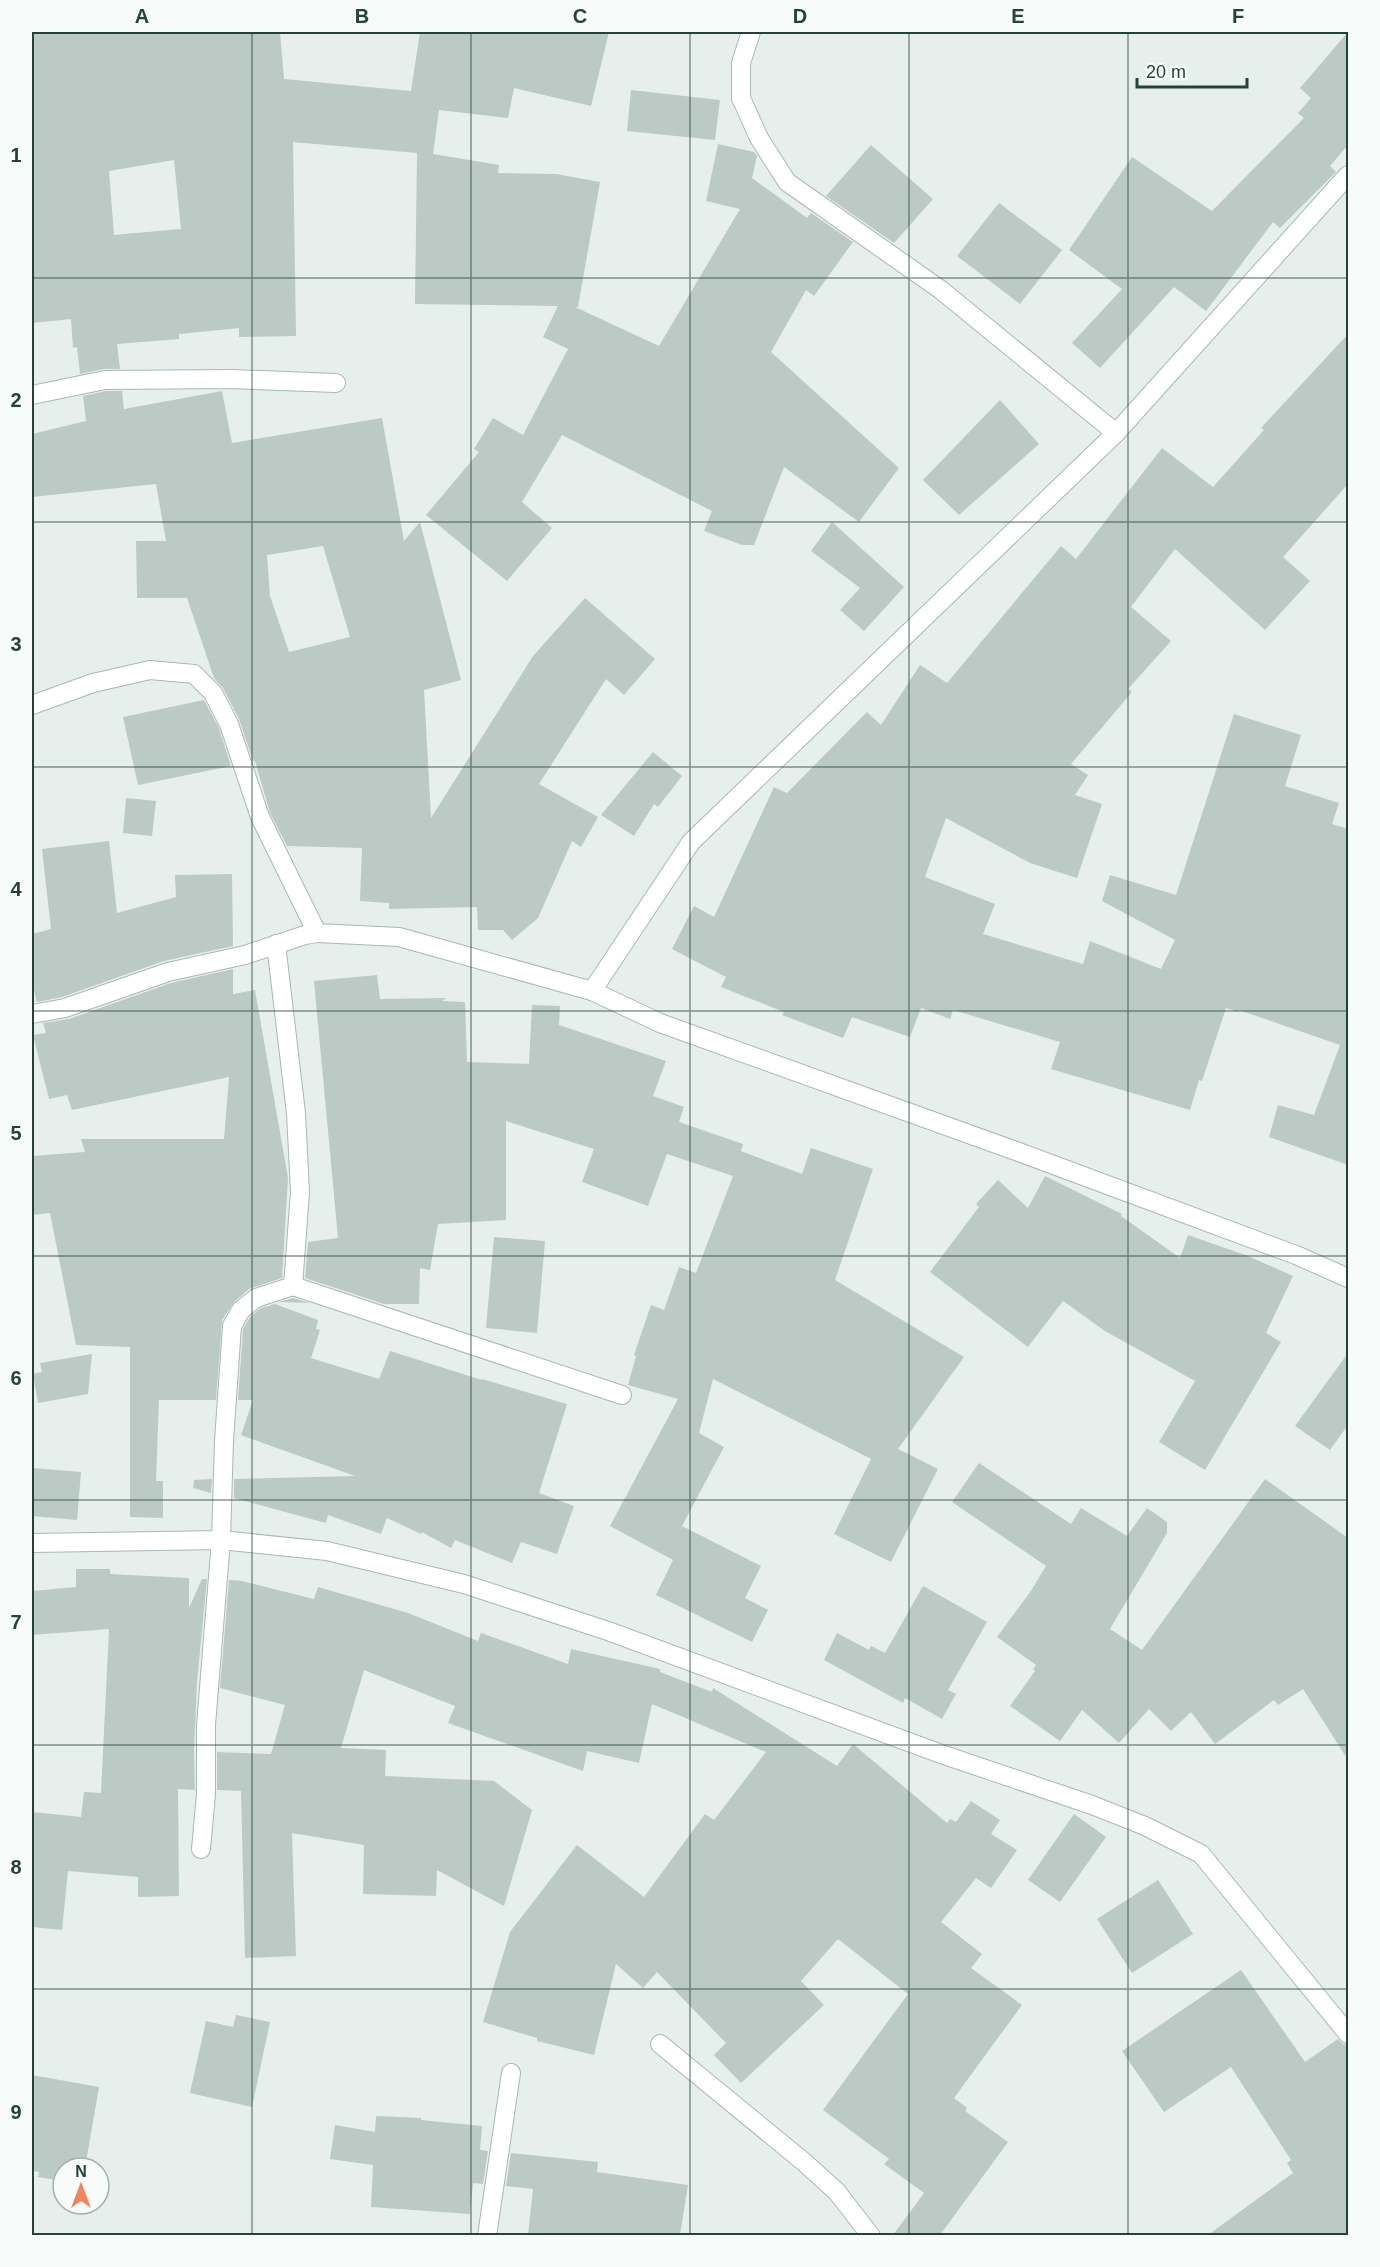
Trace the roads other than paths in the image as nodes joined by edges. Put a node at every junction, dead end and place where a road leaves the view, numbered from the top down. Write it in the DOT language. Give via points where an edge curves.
graph roads {
  1 [pos="750,32"];
  2 [pos="1348,175"];
  3 [pos="336,383"];
  4 [pos="32,395"];
  5 [pos="1116,433"];
  6 [pos="32,705"];
  7 [pos="317,933"];
  8 [pos="276,944"];
  9 [pos="592,991"];
  10 [pos="32,1014"];
  11 [pos="1348,1278"];
  12 [pos="292,1286"];
  13 [pos="622,1395"];
  14 [pos="221,1540"];
  15 [pos="32,1543"];
  16 [pos="201,1850"];
  17 [pos="1348,2034"];
  18 [pos="660,2044"];
  19 [pos="511,2073"];
  20 [pos="487,2235"];
  21 [pos="872,2235"];
  1 -- 5 [label="street" via="741,63 741,98 759,138 787,182 941,290"];
  2 -- 5 [label="street"];
  3 -- 4 [label="street" via="105,380"];
  5 -- 9 [label="street" via="691,842"];
  6 -- 7 [label="street" via="93,683 150,670 194,674 213,693 229,724 260,817"];
  7 -- 8 [label="street"];
  7 -- 9 [label="street" via="399,937"];
  8 -- 10 [label="street" via="168,972 65,1008"];
  8 -- 12 [label="street" via="296,1113 300,1192"];
  9 -- 11 [label="street" via="660,1023 1038,1159"];
  12 -- 13 [label="street"];
  12 -- 14 [label="street" via="256,1298 241,1310 232,1326"];
  14 -- 15 [label="street"];
  14 -- 16 [label="street" via="206,1725"];
  14 -- 17 [label="street" via="327,1551 464,1584 608,1631 1145,1826 1201,1854"];
  18 -- 21 [label="street" via="804,2162 837,2192"];
  19 -- 20 [label="street"];
}
